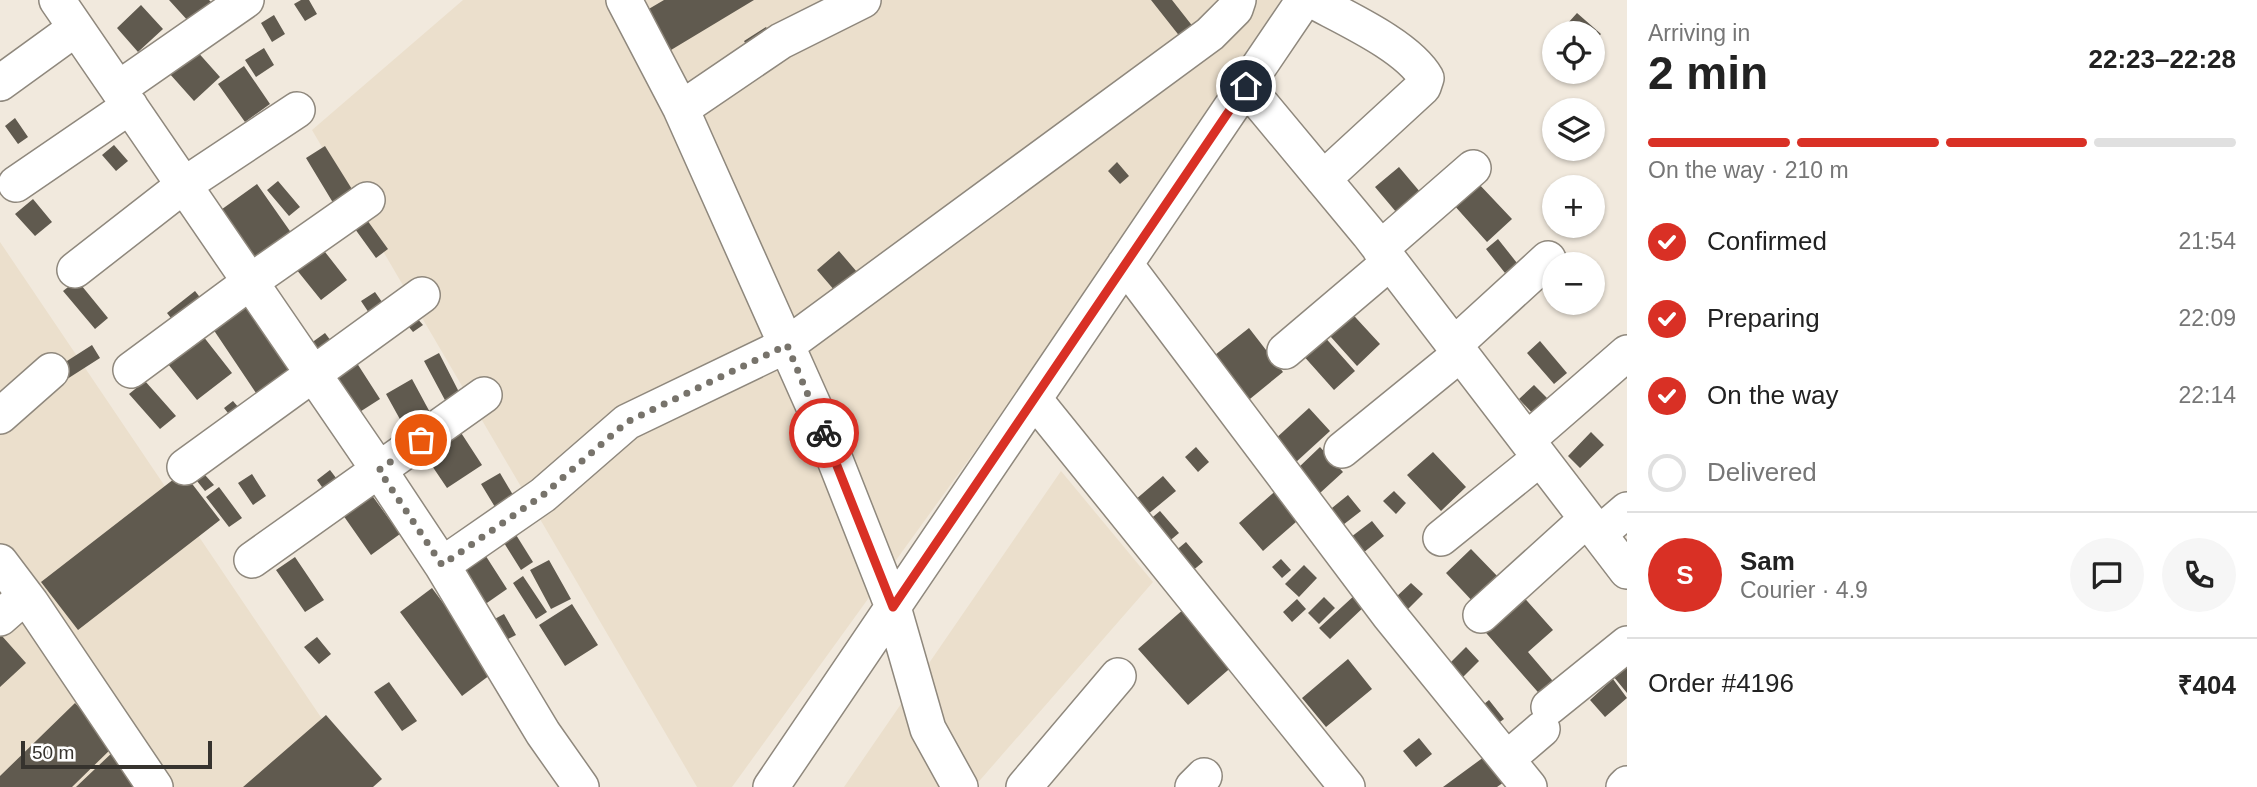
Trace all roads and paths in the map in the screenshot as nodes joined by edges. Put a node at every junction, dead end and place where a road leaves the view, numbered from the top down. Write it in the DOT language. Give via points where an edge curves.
graph roads {
  1 [pos="246,0"];
  2 [pos="624,0"];
  3 [pos="863,0"];
  4 [pos="1238,0"];
  5 [pos="1304,0"];
  6 [pos="1312,0"];
  7 [pos="67,9"];
  8 [pos="0,83"];
  9 [pos="1246,86"];
  10 [pos="124,97"];
  11 [pos="681,109"];
  12 [pos="297,110"];
  13 [pos="1473,168"];
  14 [pos="1324,179"];
  15 [pos="16,184"];
  16 [pos="184,185"];
  17 [pos="367,200"];
  18 [pos="1385,255"];
  19 [pos="1125,264"];
  20 [pos="1542,265"];
  21 [pos="75,270"];
  22 [pos="250,282"];
  23 [pos="422,295"];
  24 [pos="787,345"];
  25 [pos="1457,350"];
  26 [pos="1285,351"];
  27 [pos="1627,353"];
  28 [pos="131,370"];
  29 [pos="51,371"];
  30 [pos="313,373"];
  31 [pos="484,394"];
  32 [pos="1034,399"];
  33 [pos="0,416"];
  34 [pos="1534,449"];
  35 [pos="1342,450"];
  36 [pos="185,467"];
  37 [pos="379,470"];
  38 [pos="1627,510"];
  39 [pos="1593,527"];
  40 [pos="1441,538"];
  41 [pos="251,560"];
  42 [pos="0,562"];
  43 [pos="442,565"];
  44 [pos="1627,571"];
  45 [pos="12,607"];
  46 [pos="893,607"];
  47 [pos="1481,615"];
  48 [pos="1627,644"];
  49 [pos="1118,676"];
  50 [pos="1507,759"];
  51 [pos="155,787"];
  52 [pos="581,787"];
  53 [pos="771,787"];
  54 [pos="960,787"];
  55 [pos="1024,787"];
  56 [pos="1347,787"];
  57 [pos="1529,787"];
  1 -- 10 [label="street"];
  2 -- 11 [label="street"];
  3 -- 11 [label="street" via="781,41"];
  4 -- 24 [label="street" via="1227,18 1180,57"];
  5 -- 9 [label="street"];
  6 -- 14 [label="street" via="1388,42 1426,78 1423,87"];
  7 -- 8 [label="street"];
  7 -- 10 [label="street"];
  9 -- 14 [label="street"];
  9 -- 19 [label="street"];
  10 -- 15 [label="street"];
  10 -- 16 [label="street"];
  11 -- 24 [label="street"];
  12 -- 16 [label="street"];
  13 -- 18 [label="street"];
  14 -- 18 [label="street"];
  16 -- 21 [label="street"];
  16 -- 22 [label="street"];
  17 -- 22 [label="street"];
  18 -- 25 [label="street"];
  18 -- 26 [label="street"];
  19 -- 32 [label="street"];
  19 -- 50 [label="street" via="1390,616"];
  20 -- 25 [label="street"];
  22 -- 28 [label="street"];
  22 -- 30 [label="street"];
  23 -- 30 [label="street"];
  24 -- 43 [label="street" via="627,422 543,495"];
  24 -- 46 [label="street"];
  25 -- 34 [label="street"];
  25 -- 35 [label="street"];
  27 -- 34 [label="street"];
  29 -- 33 [label="street"];
  30 -- 36 [label="street"];
  30 -- 37 [label="street"];
  31 -- 37 [label="street"];
  32 -- 46 [label="street"];
  32 -- 56 [label="street"];
  34 -- 39 [label="street"];
  34 -- 40 [label="street"];
  37 -- 41 [label="street"];
  37 -- 43 [label="street"];
  38 -- 39 [label="street"];
  39 -- 44 [label="street"];
  39 -- 47 [label="street"];
  42 -- 45 [label="street"];
  43 -- 52 [label="street" via="543,733"];
  45 -- 51 [label="street"];
  46 -- 53 [label="street"];
  46 -- 54 [label="street" via="928,729"];
  48 -- 50 [label="street"];
  49 -- 55 [label="street"];
  50 -- 57 [label="street"];
}
